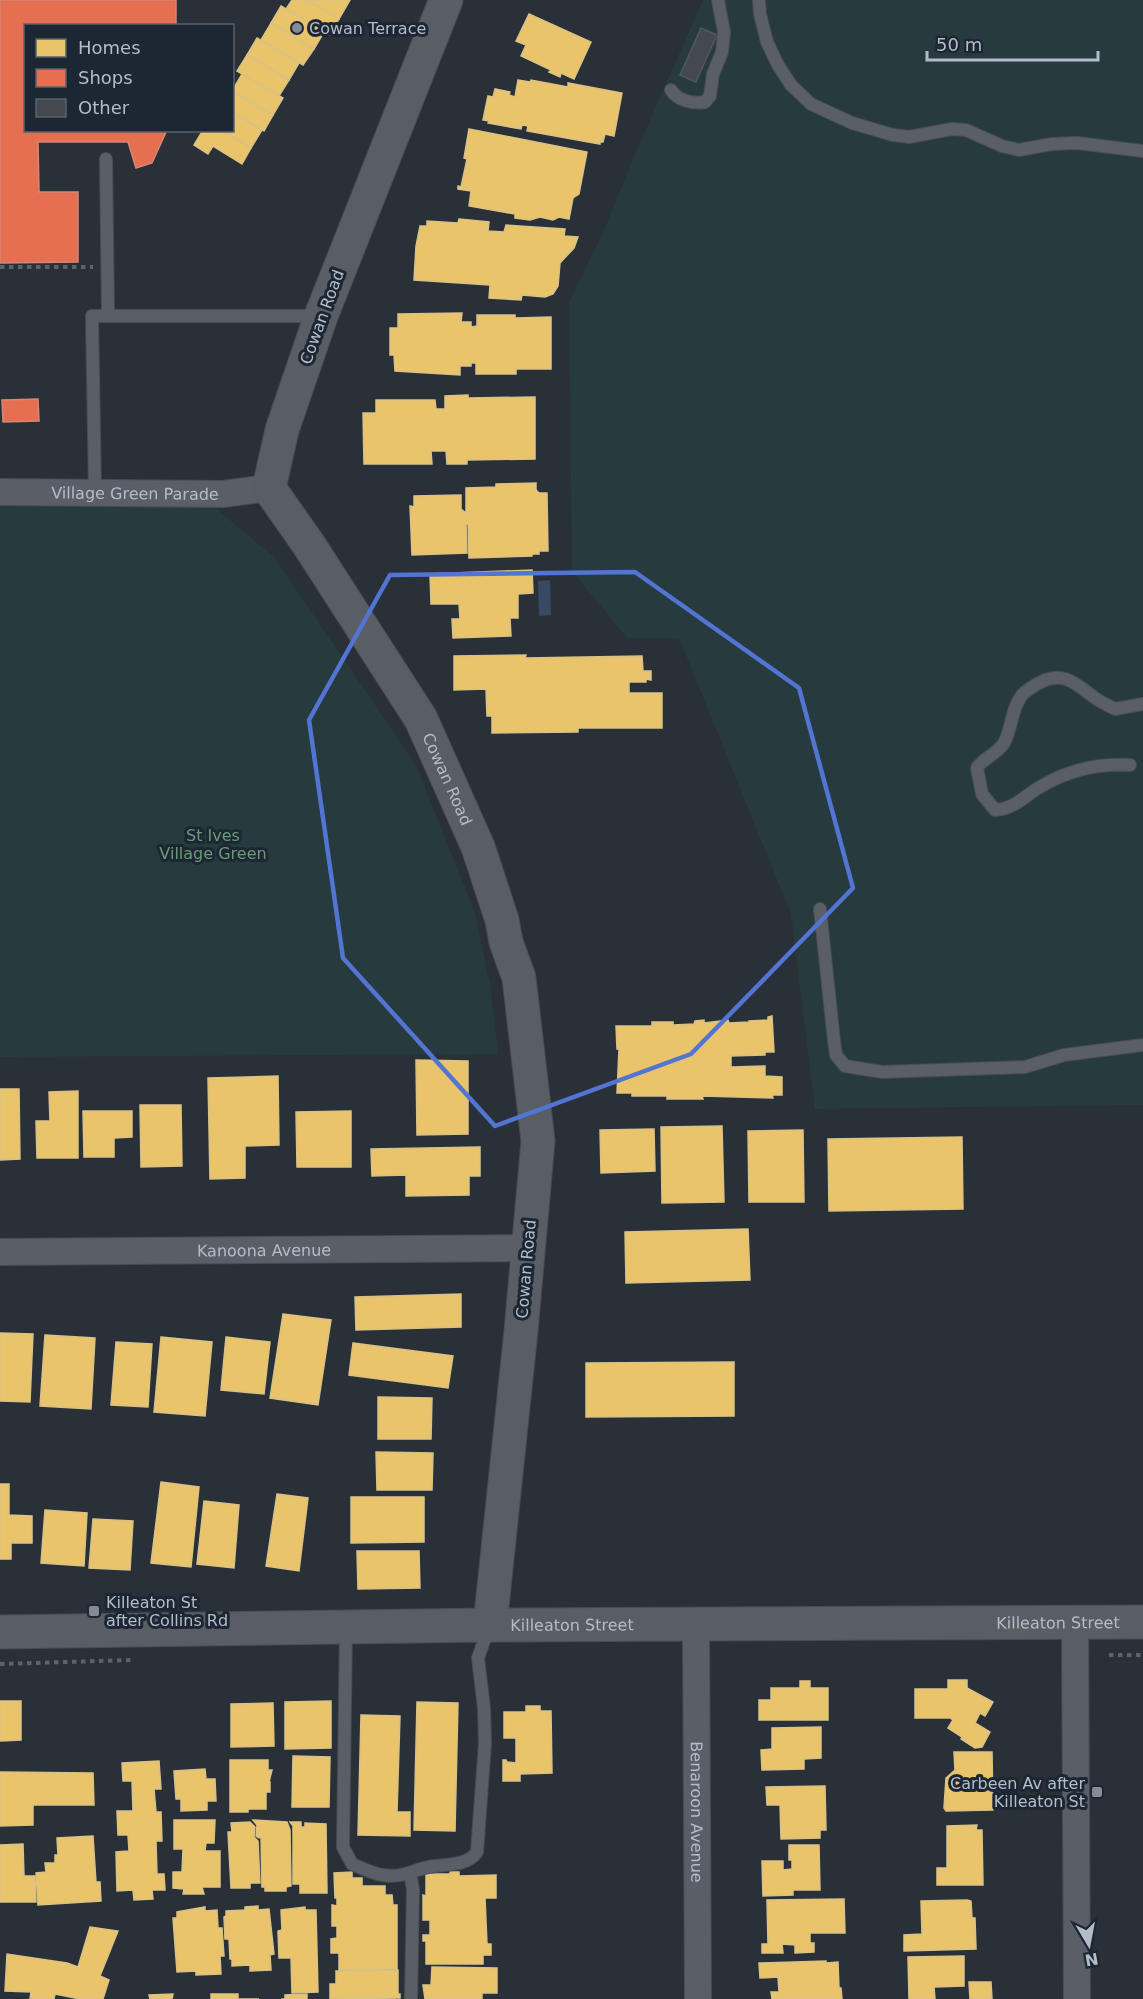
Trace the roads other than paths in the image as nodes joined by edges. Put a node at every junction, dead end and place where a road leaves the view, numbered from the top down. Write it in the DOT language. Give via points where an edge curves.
graph roads {
  1 [pos="446,0"];
  2 [pos="718,0"];
  3 [pos="759,0"];
  4 [pos="671,90"];
  5 [pos="1143,151"];
  6 [pos="106,159"];
  7 [pos="108,315"];
  8 [pos="321,316"];
  9 [pos="269,488"];
  10 [pos="0,492"];
  11 [pos="95,492"];
  12 [pos="1143,704"];
  13 [pos="1130,765"];
  14 [pos="820,909"];
  15 [pos="1143,1045"];
  16 [pos="529,1248"];
  17 [pos="0,1252"];
  18 [pos="497,1562"];
  19 [pos="1075,1622"];
  20 [pos="1143,1622"];
  21 [pos="546,1624"];
  22 [pos="696,1624"];
  23 [pos="490,1625"];
  24 [pos="346,1628"];
  25 [pos="0,1632"];
  26 [pos="410,1874"];
  27 [pos="411,1999"];
  28 [pos="698,1999"];
  29 [pos="1077,1999"];
  1 -- 8 [label="street, Cowan Road"];
  2 -- 4 [label="lane" via="724,32 710,96 705,102 690,102"];
  3 -- 5 [label="lane" via="766,42 791,85 811,104 852,123 909,137 966,130 1019,150 1077,143"];
  6 -- 7 [label="lane"];
  7 -- 8 [label="lane"];
  7 -- 11 [label="lane" via="92,316"];
  8 -- 9 [label="street, Cowan Road" via="282,430"];
  9 -- 11 [label="street, Village Green Parade" via="223,494"];
  9 -- 16 [label="street, Cowan Road" via="421,719 478,847 519,978 525,1013 538,1141"];
  10 -- 11 [label="street, Village Green Parade"];
  12 -- 13 [label="lane" via="1115,709 1072,680 1046,679 1022,695 1004,742 976,768 986,801 995,810 1007,810 1039,787 1070,772 1100,765"];
  14 -- 15 [label="lane" via="836,1055 846,1066 882,1072 1024,1067 1064,1055"];
  16 -- 17 [label="street, Kanoona Avenue"];
  16 -- 18 [label="street, Cowan Road"];
  18 -- 21 [label="street" via="513,1592"];
  18 -- 23 [label="street, Cowan Road"];
  19 -- 20 [label="street, Killeaton Street"];
  19 -- 22 [label="street, Killeaton Street"];
  19 -- 29 [label="street"];
  21 -- 22 [label="street, Killeaton Street"];
  21 -- 23 [label="street, Killeaton Street"];
  22 -- 28 [label="street, Benaroon Avenue"];
  23 -- 24 [label="street, Killeaton Street"];
  23 -- 26 [label="lane" via="478,1658 485,1743 477,1852 460,1863"];
  24 -- 25 [label="street, Killeaton Street"];
  24 -- 26 [label="lane" via="343,1847 352,1864 368,1871"];
  26 -- 27 [label="lane"];
}
